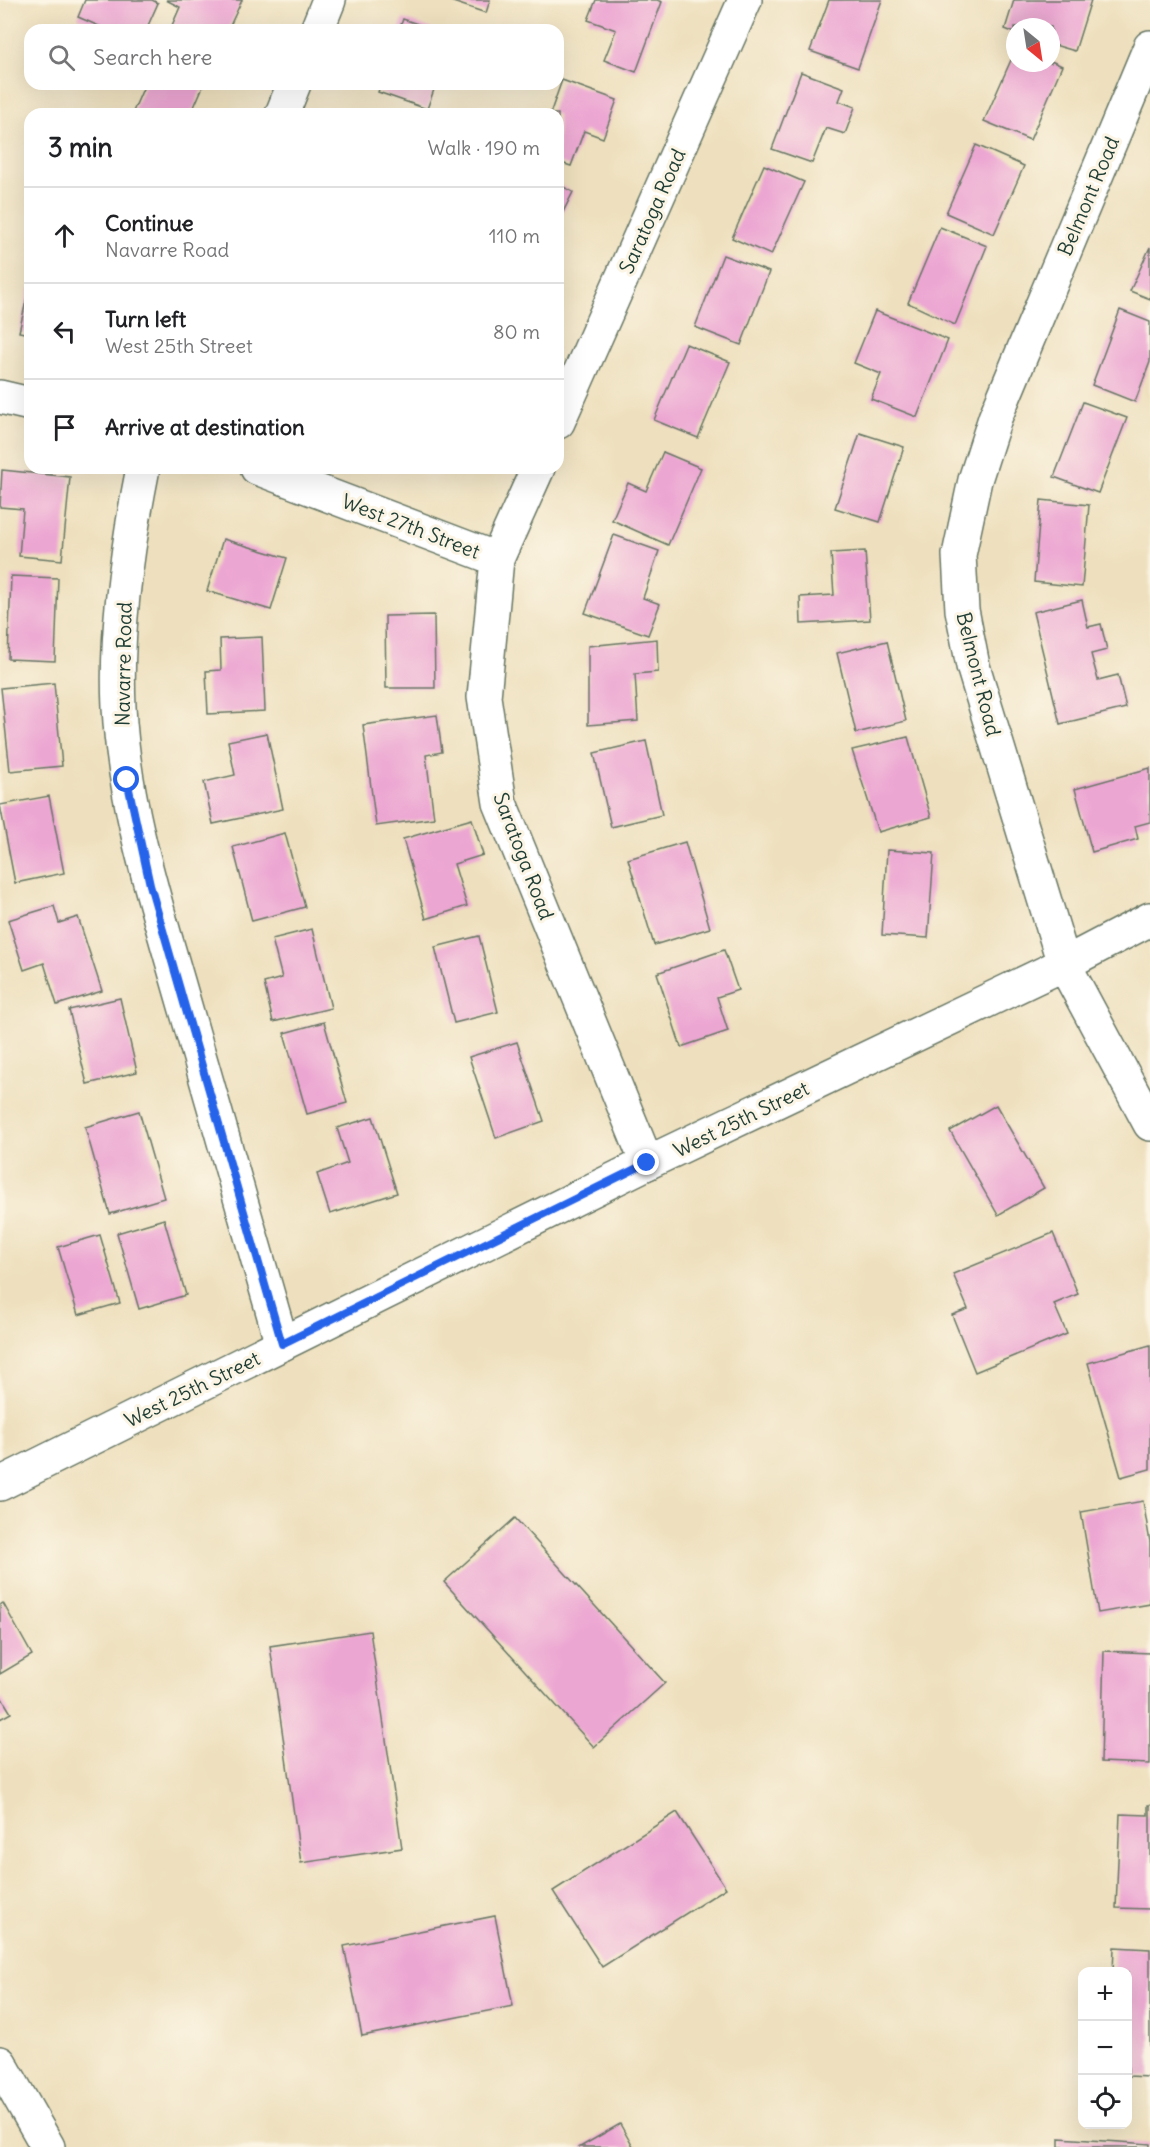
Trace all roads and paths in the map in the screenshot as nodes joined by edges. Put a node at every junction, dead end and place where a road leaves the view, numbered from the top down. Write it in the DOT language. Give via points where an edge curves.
graph roads {
  1 [pos="329,0"];
  2 [pos="745,0"];
  3 [pos="319,24"];
  4 [pos="1150,48"];
  5 [pos="292,90"];
  6 [pos="284,108"];
  7 [pos="0,398"];
  8 [pos="24,403"];
  9 [pos="564,408"];
  10 [pos="142,474"];
  11 [pos="273,474"];
  12 [pos="535,474"];
  13 [pos="497,559"];
  14 [pos="1150,919"];
  15 [pos="1064,964"];
  16 [pos="1150,1124"];
  17 [pos="647,1163"];
  18 [pos="282,1344"];
  19 [pos="0,1484"];
  20 [pos="0,2063"];
  21 [pos="48,2147"];
  1 -- 3 [label="street"];
  2 -- 9 [label="street, Saratoga Road"];
  4 -- 15 [label="street, Belmont Road" via="995,418 975,480 959,555 962,610 973,666"];
  5 -- 6 [label="street"];
  7 -- 8 [label="street"];
  10 -- 18 [label="street, Navarre Road" via="130,531 120,647 119,707 127,780 150,885"];
  11 -- 13 [label="street, West 27th Street"];
  12 -- 13 [label="street, Saratoga Road"];
  13 -- 17 [label="street, Saratoga Road" via="484,696 500,803"];
  14 -- 15 [label="street, West 25th Street"];
  15 -- 16 [label="street, Belmont Road"];
  15 -- 17 [label="street, West 25th Street"];
  17 -- 18 [label="street, West 25th Street"];
  18 -- 19 [label="street, West 25th Street"];
  20 -- 21 [label="street"];
}
